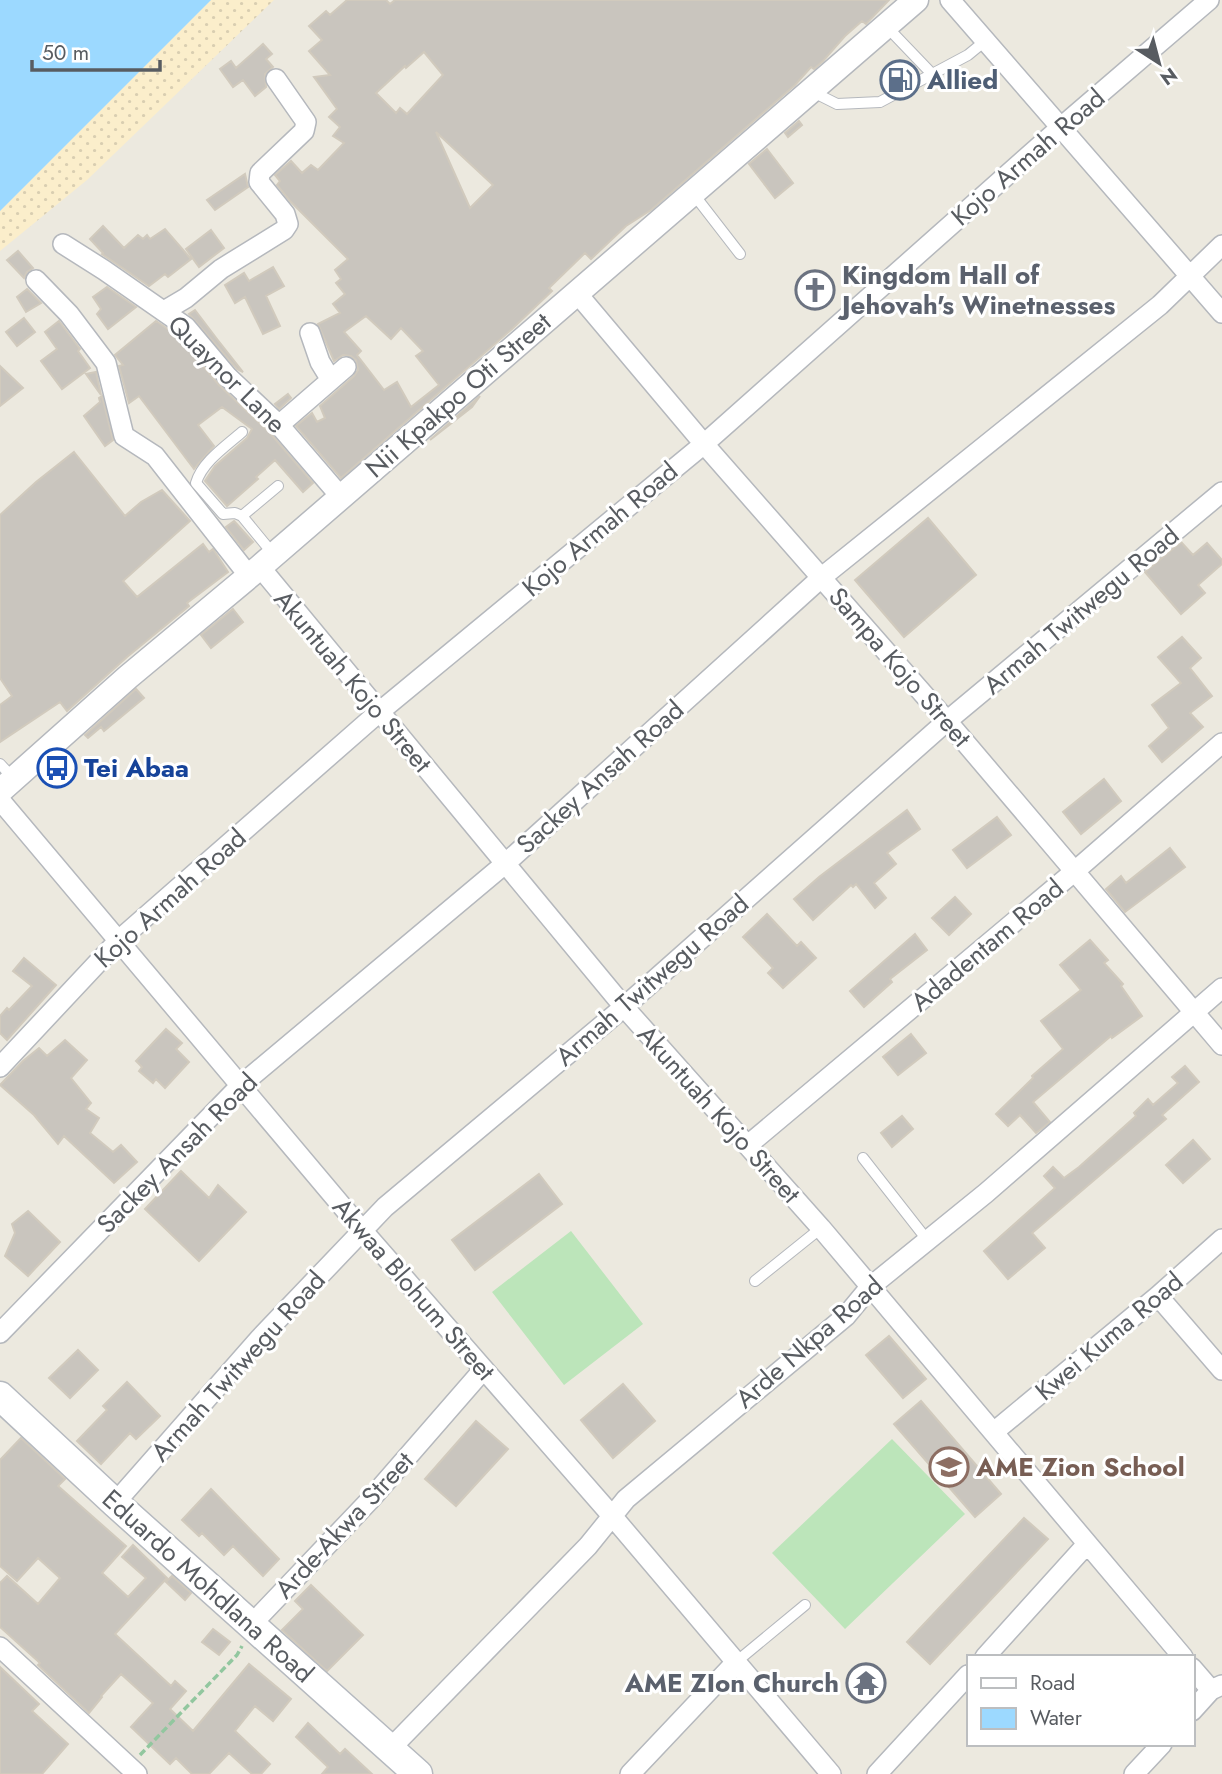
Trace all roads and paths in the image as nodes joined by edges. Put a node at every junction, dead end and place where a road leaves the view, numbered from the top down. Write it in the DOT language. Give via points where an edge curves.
graph roads {
  1 [pos="916,0"];
  2 [pos="950,0"];
  3 [pos="1209,0"];
  4 [pos="886,26"];
  5 [pos="985,41"];
  6 [pos="933,75"];
  7 [pos="276,79"];
  8 [pos="811,90"];
  9 [pos="1060,128"];
  10 [pos="691,192"];
  11 [pos="63,244"];
  12 [pos="1222,245"];
  13 [pos="740,254"];
  14 [pos="1190,274"];
  15 [pos="36,280"];
  16 [pos="576,292"];
  17 [pos="164,311"];
  18 [pos="1222,313"];
  19 [pos="310,333"];
  20 [pos="279,425"];
  21 [pos="242,432"];
  22 [pos="704,444"];
  23 [pos="278,486"];
  24 [pos="1222,492"];
  25 [pos="341,497"];
  26 [pos="242,516"];
  27 [pos="261,566"];
  28 [pos="822,577"];
  29 [pos="378,713"];
  30 [pos="947,721"];
  31 [pos="1222,743"];
  32 [pos="4,778"];
  33 [pos="0,800"];
  34 [pos="506,863"];
  35 [pos="1075,871"];
  36 [pos="119,940"];
  37 [pos="1222,988"];
  38 [pos="624,1007"];
  39 [pos="1194,1012"];
  40 [pos="1222,1045"];
  41 [pos="0,1067"];
  42 [pos="241,1085"];
  43 [pos="748,1144"];
  44 [pos="863,1158"];
  45 [pos="821,1228"];
  46 [pos="363,1231"];
  47 [pos="1222,1239"];
  48 [pos="928,1241"];
  49 [pos="755,1281"];
  50 [pos="870,1287"];
  51 [pos="1158,1296"];
  52 [pos="0,1333"];
  53 [pos="484,1370"];
  54 [pos="1222,1370"];
  55 [pos="0,1396"];
  56 [pos="995,1431"];
  57 [pos="115,1503"];
  58 [pos="612,1517"];
  59 [pos="1087,1544"];
  60 [pos="805,1605"];
  61 [pos="252,1624"];
  62 [pos="0,1647"];
  63 [pos="987,1655"];
  64 [pos="1181,1655"];
  65 [pos="736,1662"];
  66 [pos="1194,1670"];
  67 [pos="967,1676"];
  68 [pos="1217,1687"];
  69 [pos="1194,1709"];
  70 [pos="1160,1746"];
  71 [pos="390,1749"];
  72 [pos="129,1772"];
  73 [pos="418,1774"];
  74 [pos="630,1774"];
  75 [pos="831,1774"];
  76 [pos="877,1774"];
  77 [pos="1134,1774"];
  1 -- 4 [label="street, Nii Kpakpo Oti Street"];
  2 -- 5 [label="street"];
  3 -- 9 [label="street, Kojo Armah Road"];
  4 -- 6 [label="lane"];
  4 -- 8 [label="street, Nii Kpakpo Oti Street"];
  5 -- 6 [label="lane"];
  5 -- 9 [label="street"];
  6 -- 8 [label="lane" via="880,102 837,104"];
  7 -- 17 [label="street" via="306,122 304,131 260,173 259,182 288,224"];
  8 -- 10 [label="street, Nii Kpakpo Oti Street"];
  9 -- 14 [label="street"];
  9 -- 22 [label="street, Kojo Armah Road"];
  10 -- 13 [label="lane"];
  10 -- 16 [label="street, Nii Kpakpo Oti Street"];
  11 -- 17 [label="street, Quaynor Lane"];
  12 -- 14 [label="street, Sackey Ansah Road"];
  14 -- 18 [label="street"];
  14 -- 28 [label="street, Sackey Ansah Road" via="1160,305"];
  15 -- 27 [label="street, Akuntuah Kojo Street" via="106,363 124,436 155,456"];
  16 -- 22 [label="street, Sampa Kojo Street"];
  16 -- 25 [label="street, Nii Kpakpo Oti Street"];
  17 -- 20 [label="street, Quaynor Lane" via="186,327 228,377"];
  19 -- 20 [label="street" via="320,362 338,374"];
  20 -- 25 [label="street, Quaynor Lane"];
  21 -- 26 [label="lane" via="210,461 196,483 223,514"];
  22 -- 28 [label="street, Sampa Kojo Street"];
  22 -- 29 [label="street, Kojo Armah Road"];
  23 -- 26 [label="lane"];
  24 -- 30 [label="street, Armah Twitwegu Road"];
  25 -- 27 [label="street, Nii Kpakpo Oti Street"];
  26 -- 27 [label="lane"];
  27 -- 29 [label="street, Akuntuah Kojo Street"];
  27 -- 32 [label="street, Nii Kpakpo Oti Street"];
  28 -- 30 [label="street, Sampa Kojo Street"];
  28 -- 34 [label="street, Sackey Ansah Road"];
  29 -- 34 [label="street, Akuntuah Kojo Street"];
  29 -- 36 [label="street, Kojo Armah Road"];
  30 -- 35 [label="street, Sampa Kojo Street"];
  30 -- 38 [label="street, Armah Twitwegu Road"];
  31 -- 35 [label="street, Adadentam Road"];
  33 -- 36 [label="street, Akwaa Blohum Street"];
  34 -- 38 [label="street, Akuntuah Kojo Street"];
  34 -- 42 [label="street, Sackey Ansah Road"];
  35 -- 39 [label="street, Sampa Kojo Street"];
  35 -- 43 [label="street, Adadentam Road"];
  36 -- 41 [label="street, Kojo Armah Road"];
  36 -- 42 [label="street, Akwaa Blohum Street"];
  37 -- 39 [label="street, Arde Nkpa Road"];
  38 -- 43 [label="street, Akuntuah Kojo Street"];
  38 -- 46 [label="street, Armah Twitwegu Road" via="424,1172"];
  39 -- 40 [label="street, Sampa Kojo Street"];
  39 -- 48 [label="street, Arde Nkpa Road"];
  42 -- 46 [label="street, Akwaa Blohum Street"];
  42 -- 52 [label="street, Sackey Ansah Road"];
  43 -- 45 [label="street, Akuntuah Kojo Street"];
  44 -- 48 [label="lane"];
  45 -- 49 [label="lane"];
  45 -- 50 [label="street, Akuntuah Kojo Street"];
  46 -- 53 [label="street, Akwaa Blohum Street"];
  46 -- 57 [label="street, Armah Twitwegu Road" via="260,1338"];
  47 -- 51 [label="street, Kwei Kuma Road"];
  48 -- 50 [label="street, Arde Nkpa Road"];
  50 -- 56 [label="street, Akuntuah Kojo Street"];
  50 -- 58 [label="street, Arde Nkpa Road" via="846,1316 648,1480"];
  51 -- 54 [label="street"];
  51 -- 56 [label="street, Kwei Kuma Road"];
  53 -- 58 [label="street, Akwaa Blohum Street"];
  53 -- 61 [label="street, Arde-Akwa Street" via="369,1502"];
  55 -- 57 [label="main road, Eduardo Mohdlana Road"];
  56 -- 59 [label="street, Akuntuah Kojo Street"];
  57 -- 61 [label="main road, Eduardo Mohdlana Road"];
  58 -- 65 [label="street, Akwaa Blohum Street"];
  58 -- 71 [label="street, Arde Nkpa Road"];
  59 -- 63 [label="street"];
  59 -- 64 [label="street, Akuntuah Kojo Street"];
  60 -- 65 [label="lane"];
  61 -- 71 [label="main road, Eduardo Mohdlana Road"];
  61 -- 72 [label="path" via="237,1655"];
  62 -- 72 [label="street"];
  65 -- 74 [label="street"];
  65 -- 75 [label="street, Akwaa Blohum Street"];
  66 -- 68 [label="street"];
  67 -- 76 [label="street"];
  68 -- 69 [label="street"];
  70 -- 77 [label="street"];
  71 -- 73 [label="main road, Eduardo Mohdlana Road"];
}
